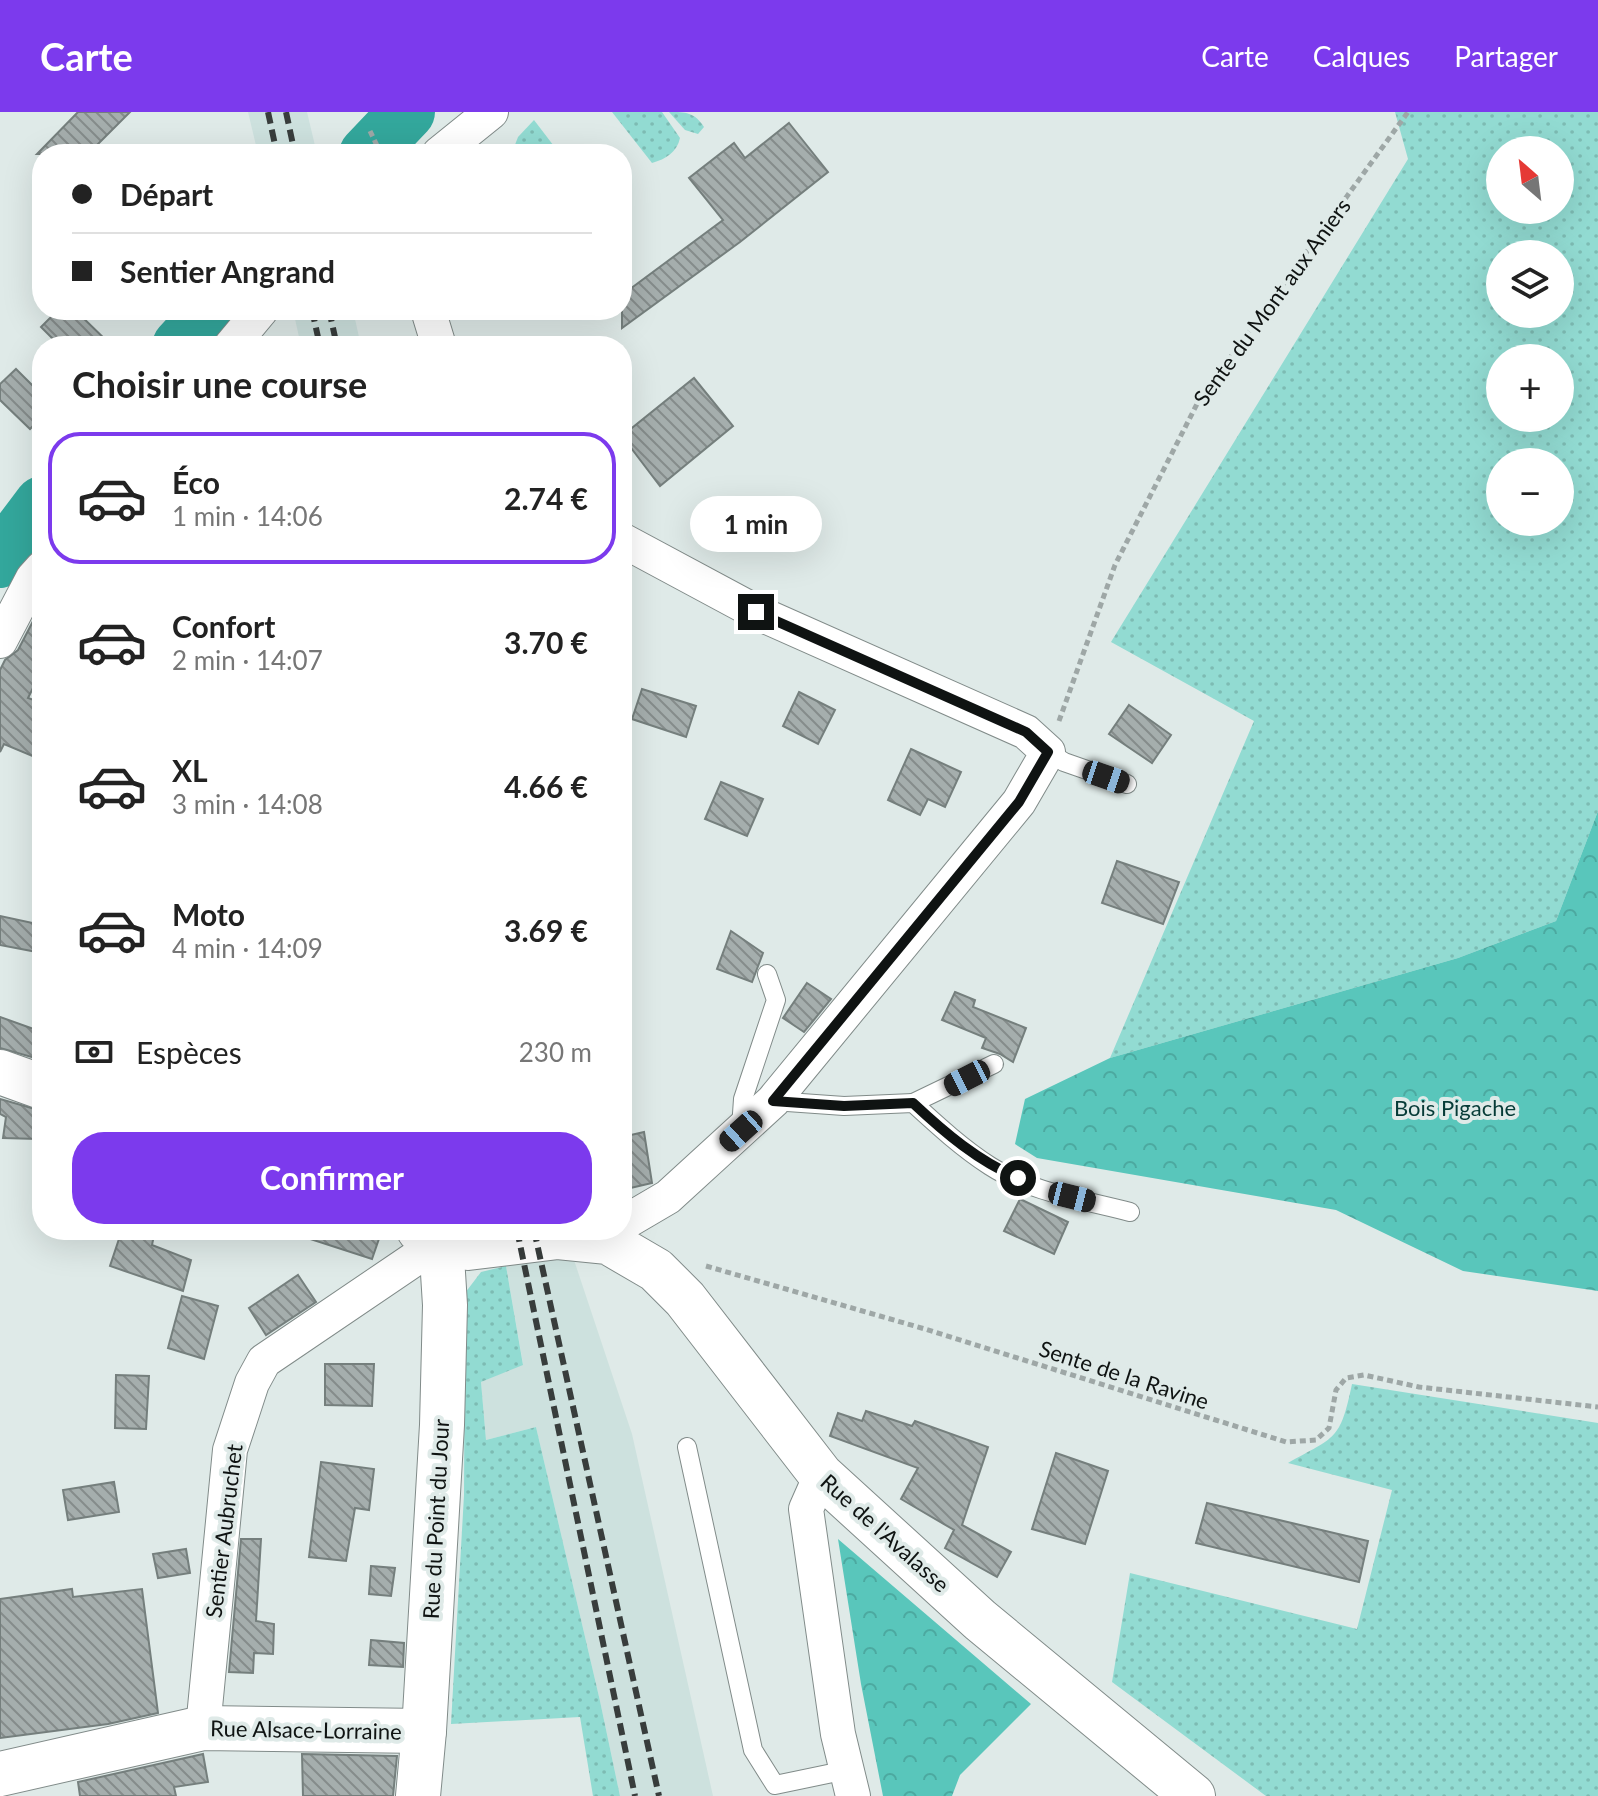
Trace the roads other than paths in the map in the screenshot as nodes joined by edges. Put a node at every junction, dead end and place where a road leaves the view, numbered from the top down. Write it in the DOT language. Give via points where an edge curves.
graph roads {
  1 [pos="491,112"];
  2 [pos="451,144"];
  3 [pos="253,320"];
  4 [pos="239,336"];
  5 [pos="632,545"];
  6 [pos="32,580"];
  7 [pos="0,641"];
  8 [pos="1048,752"];
  9 [pos="1127,784"];
  10 [pos="767,974"];
  11 [pos="994,1064"];
  12 [pos="0,1072"];
  13 [pos="32,1083"];
  14 [pos="773,1101"];
  15 [pos="913,1103"];
  16 [pos="741,1131"];
  17 [pos="1130,1212"];
  18 [pos="632,1218"];
  19 [pos="425,1240"];
  20 [pos="431,1240"];
  21 [pos="443,1240"];
  22 [pos="533,1240"];
  23 [pos="631,1240"];
  24 [pos="687,1447"];
  25 [pos="821,1475"];
  26 [pos="203,1728"];
  27 [pos="424,1731"];
  28 [pos="0,1774"];
  29 [pos="850,1783"];
  30 [pos="418,1796"];
  31 [pos="1193,1796"];
  1 -- 2 [label="street"];
  3 -- 4 [label="street"];
  5 -- 8 [label="street" via="756,612 1026,732"];
  6 -- 7 [label="street"];
  8 -- 9 [label="lane"];
  8 -- 14 [label="street" via="1019,802"];
  10 -- 16 [label="lane" via="776,1000 743,1099"];
  11 -- 15 [label="lane"];
  12 -- 13 [label="main road"];
  14 -- 15 [label="lane"];
  14 -- 16 [label="street"];
  15 -- 17 [label="lane" via="992,1167 1044,1189"];
  16 -- 18 [label="street" via="668,1197"];
  19 -- 26 [label="street, Sentier Aubruchet" via="264,1361 252,1383 230,1450"];
  20 -- 27 [label="main road, Rue du Point du Jour" via="445,1305"];
  21 -- 22 [label="main road" via="468,1248"];
  23 -- 25 [label="main road, Rue de l'Avalasse" via="685,1299"];
  24 -- 29 [label="lane" via="753,1750 775,1785"];
  25 -- 29 [label="street" via="806,1509 838,1734"];
  25 -- 31 [label="main road, Rue de l'Avalasse" via="980,1620"];
  26 -- 27 [label="main road, Rue Alsace-Lorraine"];
  26 -- 28 [label="main road, Rue Alsace-Lorraine"];
  27 -- 30 [label="main road, Rue du Point du Jour"];
}
